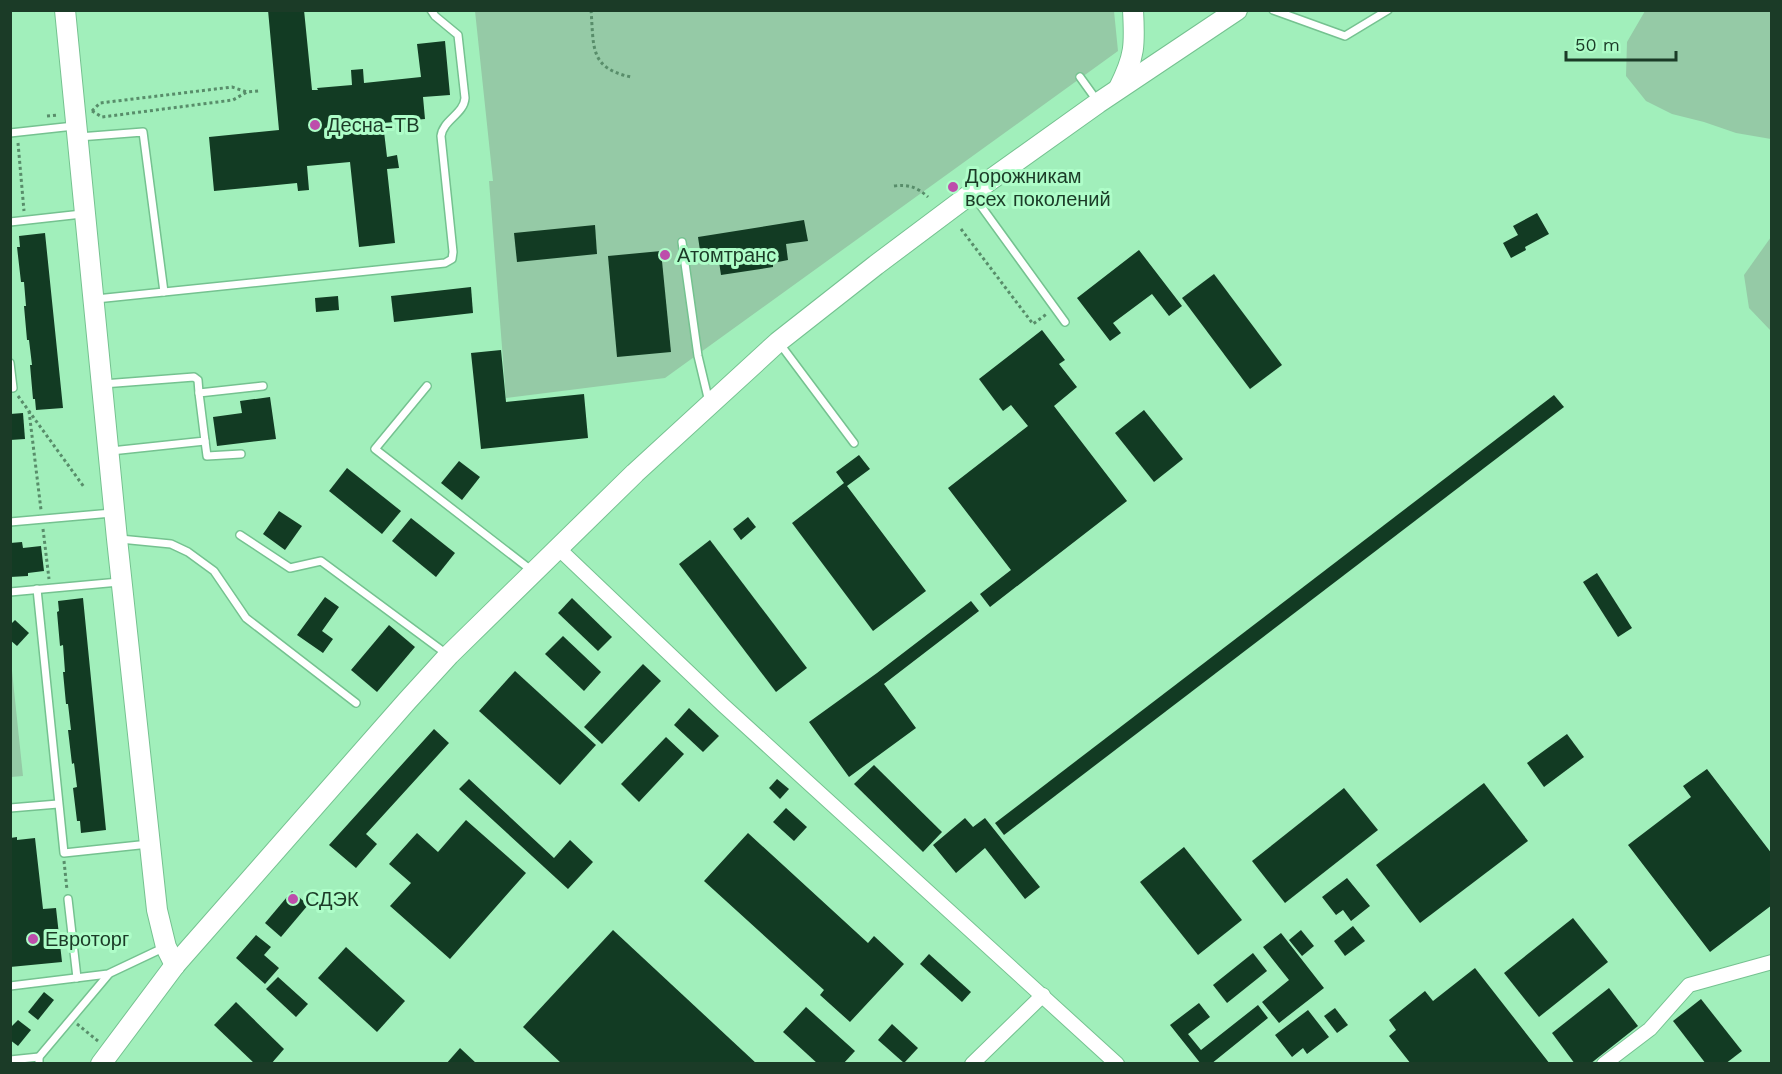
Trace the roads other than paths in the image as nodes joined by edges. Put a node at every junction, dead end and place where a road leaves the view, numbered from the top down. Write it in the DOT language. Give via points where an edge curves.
graph roads {
  1 [pos="65,10"];
  2 [pos="431,10"];
  3 [pos="1132,10"];
  4 [pos="1237,10"];
  5 [pos="1273,10"];
  6 [pos="1388,10"];
  7 [pos="1080,77"];
  8 [pos="1119,88"];
  9 [pos="1098,103"];
  10 [pos="76,122"];
  11 [pos="14,133"];
  12 [pos="972,193"];
  13 [pos="85,214"];
  14 [pos="10,222"];
  15 [pos="682,242"];
  16 [pos="164,292"];
  17 [pos="93,299"];
  18 [pos="1065,322"];
  19 [pos="778,342"];
  20 [pos="10,363"];
  21 [pos="102,384"];
  22 [pos="263,386"];
  23 [pos="427,386"];
  24 [pos="13,388"];
  25 [pos="199,393"];
  26 [pos="710,404"];
  27 [pos="204,441"];
  28 [pos="854,443"];
  29 [pos="108,451"];
  30 [pos="241,454"];
  31 [pos="115,513"];
  32 [pos="10,522"];
  33 [pos="240,535"];
  34 [pos="117,539"];
  35 [pos="558,548"];
  36 [pos="533,572"];
  37 [pos="122,581"];
  38 [pos="37,589"];
  39 [pos="10,592"];
  40 [pos="449,655"];
  41 [pos="356,702"];
  42 [pos="58,804"];
  43 [pos="10,808"];
  44 [pos="151,844"];
  45 [pos="68,899"];
  46 [pos="166,947"];
  47 [pos="1772,962"];
  48 [pos="175,965"];
  49 [pos="108,974"];
  50 [pos="77,978"];
  51 [pos="10,986"];
  52 [pos="1043,995"];
  53 [pos="102,1054"];
  54 [pos="10,1060"];
  55 [pos="39,1060"];
  56 [pos="972,1064"];
  57 [pos="1117,1064"];
  58 [pos="1604,1064"];
  1 -- 10 [label="street"];
  2 -- 16 [label="lane" via="458,35 465,98 441,136 452,259 445,263"];
  3 -- 8 [label="street" via="1134,45"];
  4 -- 8 [label="street"];
  5 -- 6 [label="lane" via="1345,36"];
  7 -- 9 [label="lane"];
  8 -- 9 [label="street"];
  9 -- 12 [label="street"];
  10 -- 11 [label="lane"];
  10 -- 13 [label="street"];
  10 -- 16 [label="lane" via="143,132"];
  12 -- 18 [label="lane"];
  12 -- 19 [label="street"];
  13 -- 14 [label="lane"];
  13 -- 17 [label="street"];
  15 -- 26 [label="lane" via="698,356"];
  16 -- 17 [label="lane"];
  17 -- 21 [label="street"];
  19 -- 26 [label="street"];
  19 -- 28 [label="lane"];
  20 -- 24 [label="lane"];
  21 -- 25 [label="lane" via="194,377"];
  21 -- 29 [label="street"];
  22 -- 25 [label="lane"];
  23 -- 36 [label="lane" via="375,449"];
  25 -- 27 [label="lane"];
  26 -- 35 [label="street"];
  27 -- 29 [label="lane"];
  27 -- 30 [label="lane" via="207,456"];
  29 -- 31 [label="street"];
  31 -- 32 [label="lane"];
  31 -- 34 [label="street"];
  33 -- 40 [label="lane" via="290,568 321,561"];
  34 -- 37 [label="street"];
  34 -- 41 [label="lane" via="171,544 188,552 213,571 246,618"];
  35 -- 36 [label="street"];
  35 -- 52 [label="street" via="723,705"];
  36 -- 40 [label="street"];
  37 -- 38 [label="lane"];
  37 -- 44 [label="street"];
  38 -- 39 [label="lane"];
  38 -- 42 [label="lane"];
  40 -- 48 [label="street"];
  42 -- 43 [label="lane"];
  42 -- 44 [label="lane" via="64,853"];
  44 -- 46 [label="street" via="157,910"];
  45 -- 50 [label="lane"];
  46 -- 48 [label="street"];
  46 -- 49 [label="lane"];
  47 -- 58 [label="street" via="1689,985 1650,1029"];
  48 -- 53 [label="street"];
  49 -- 50 [label="lane"];
  49 -- 55 [label="lane"];
  50 -- 51 [label="lane"];
  52 -- 56 [label="street"];
  52 -- 57 [label="street"];
  54 -- 55 [label="lane"];
}
